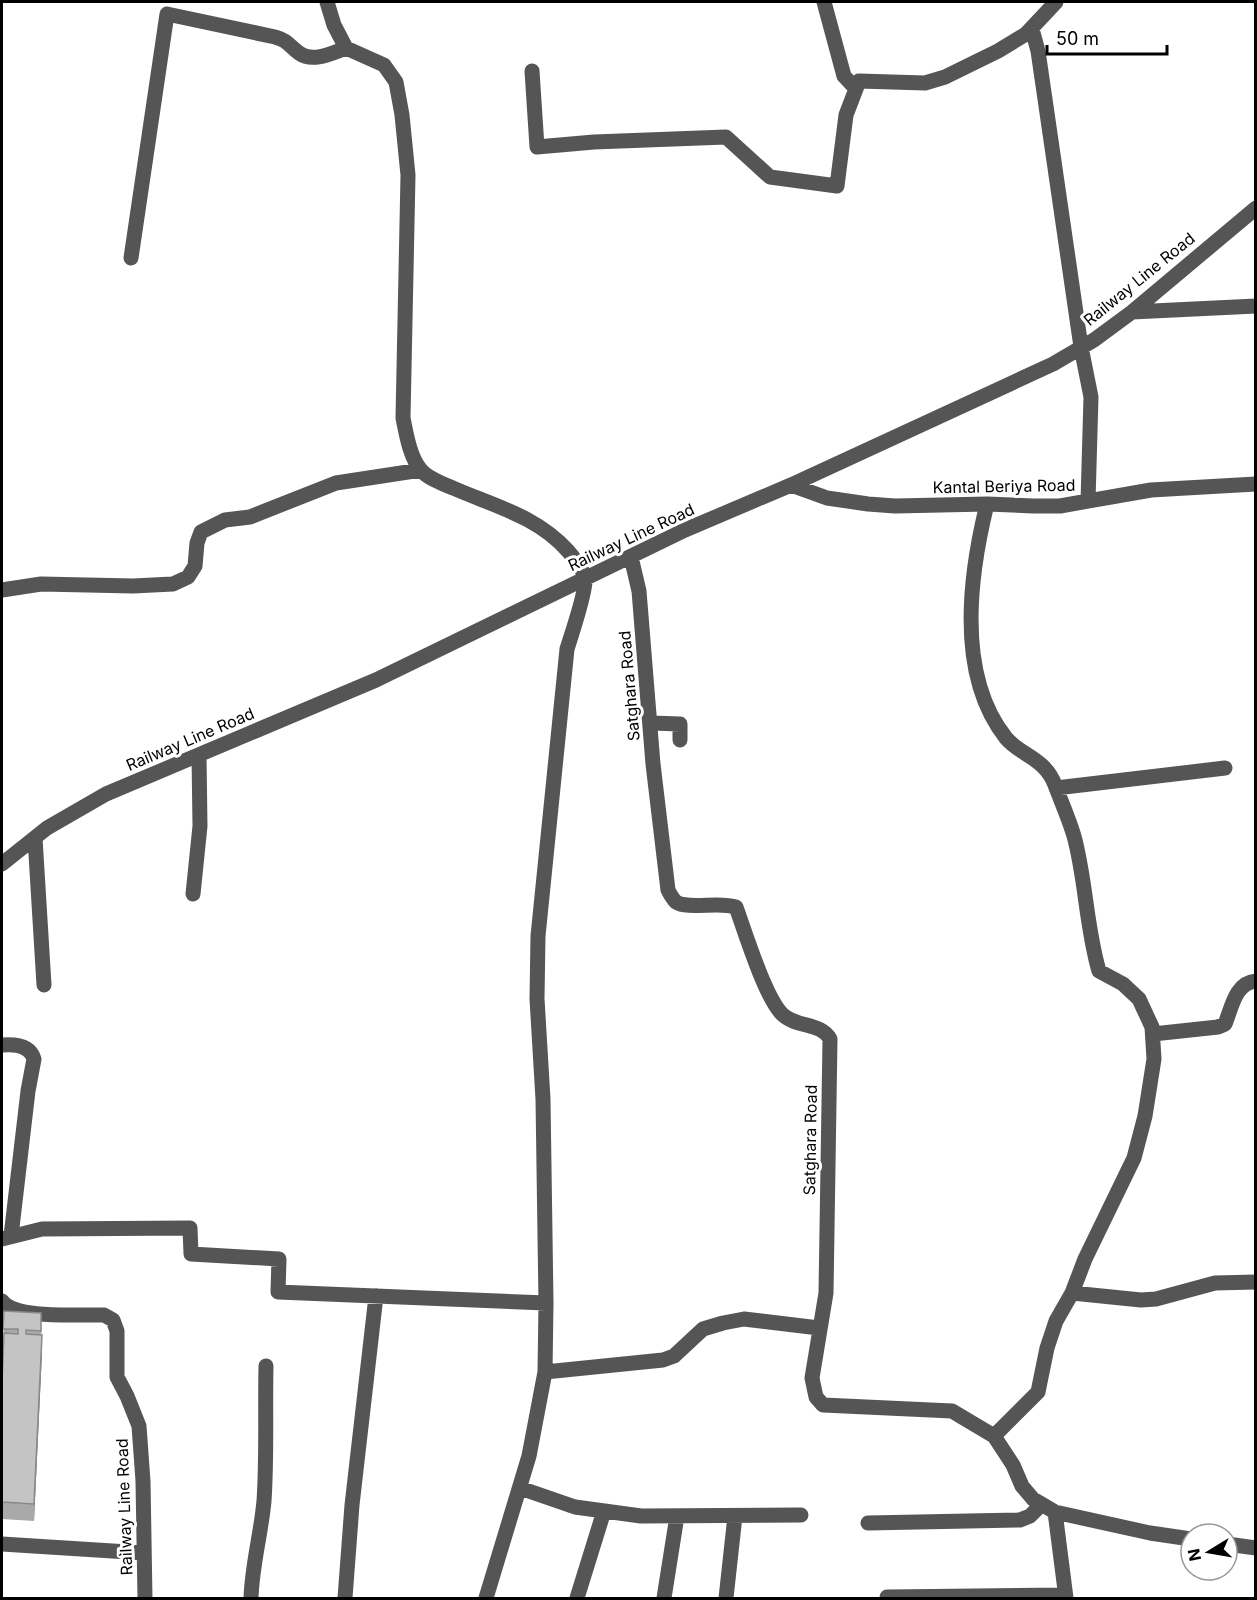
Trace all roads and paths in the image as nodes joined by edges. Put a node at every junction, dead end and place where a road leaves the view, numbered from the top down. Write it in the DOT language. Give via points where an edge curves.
graph roads {
  1 [pos="327,2"];
  2 [pos="824,2"];
  3 [pos="1056,2"];
  4 [pos="1032,29"];
  5 [pos="346,48"];
  6 [pos="532,71"];
  7 [pos="856,89"];
  8 [pos="1256,208"];
  9 [pos="131,258"];
  10 [pos="1256,306"];
  11 [pos="1132,312"];
  12 [pos="1082,347"];
  13 [pos="421,470"];
  14 [pos="1256,484"];
  15 [pos="792,485"];
  16 [pos="1088,501"];
  17 [pos="987,504"];
  18 [pos="631,557"];
  19 [pos="585,578"];
  20 [pos="2,590"];
  21 [pos="651,723"];
  22 [pos="680,740"];
  23 [pos="200,755"];
  24 [pos="1225,768"];
  25 [pos="1056,788"];
  26 [pos="35,838"];
  27 [pos="2,864"];
  28 [pos="193,894"];
  29 [pos="1256,981"];
  30 [pos="44,985"];
  31 [pos="1153,1034"];
  32 [pos="2,1046"];
  33 [pos="6,1238"];
  34 [pos="1256,1282"];
  35 [pos="1072,1293"];
  36 [pos="376,1296"];
  37 [pos="2,1301"];
  38 [pos="546,1303"];
  39 [pos="819,1329"];
  40 [pos="266,1366"];
  41 [pos="545,1372"];
  42 [pos="994,1436"];
  43 [pos="520,1488"];
  44 [pos="1048,1508"];
  45 [pos="604,1511"];
  46 [pos="801,1515"];
  47 [pos="677,1516"];
  48 [pos="735,1516"];
  49 [pos="868,1523"];
  50 [pos="1179,1537"];
  51 [pos="2,1544"];
  52 [pos="1239,1546"];
  53 [pos="1256,1548"];
  54 [pos="144,1553"];
  55 [pos="887,1597"];
  56 [pos="1066,1597"];
  57 [pos="145,1599"];
  58 [pos="251,1599"];
  59 [pos="345,1599"];
  60 [pos="486,1599"];
  61 [pos="577,1599"];
  62 [pos="664,1599"];
  63 [pos="726,1599"];
  1 -- 5 [label="street"];
  2 -- 7 [label="street" via="844,76"];
  3 -- 4 [label="street"];
  4 -- 7 [label="street" via="945,77 925,83 859,81"];
  4 -- 12 [label="street"];
  5 -- 9 [label="street" via="307,57 285,39 167,14"];
  5 -- 13 [label="street" via="384,64 396,82 402,115 408,175 403,418"];
  6 -- 7 [label="street" via="537,147 726,137 770,177 837,186 846,115"];
  8 -- 11 [label="street, Railway Line Road"];
  10 -- 11 [label="street"];
  11 -- 12 [label="street, Railway Line Road"];
  12 -- 15 [label="street, Railway Line Road"];
  12 -- 16 [label="street" via="1091,396"];
  13 -- 19 [label="street" via="537,524 574,558"];
  13 -- 20 [label="street" via="336,483 250,517 225,520 201,532 195,566 188,578 173,584 41,584"];
  14 -- 16 [label="street, Kantal Beriya Road" via="1151,490"];
  15 -- 17 [label="street, Kantal Beriya Road" via="827,498 868,504"];
  15 -- 18 [label="street, Railway Line Road"];
  16 -- 17 [label="street, Kantal Beriya Road" via="1051,506"];
  17 -- 25 [label="street" via="976,548 971,606 976,670 987,708 1007,739 1037,760"];
  18 -- 19 [label="street, Railway Line Road"];
  18 -- 21 [label="street, Satghara Road" via="639,591"];
  19 -- 23 [label="street, Railway Line Road" via="376,680"];
  19 -- 38 [label="street" via="567,649 538,936"];
  21 -- 22 [label="street" via="680,724"];
  21 -- 39 [label="street, Satghara Road" via="668,890 682,905 725,903 736,907 759,969 781,1013 792,1022 821,1029 830,1039 826,1293"];
  23 -- 26 [label="street, Railway Line Road" via="106,794"];
  23 -- 28 [label="street" via="200,826"];
  24 -- 25 [label="street"];
  25 -- 31 [label="street" via="1074,836 1100,971 1139,999"];
  26 -- 27 [label="street, Railway Line Road"];
  26 -- 30 [label="street"];
  29 -- 31 [label="street" via="1240,987 1225,1024"];
  31 -- 35 [label="street" via="1154,1059 1134,1158"];
  32 -- 33 [label="street" via="15,1044 33,1054 34,1059"];
  33 -- 36 [label="street" via="42,1228 190,1228 191,1254 279,1259 278,1292"];
  34 -- 35 [label="street" via="1215,1282 1141,1300"];
  35 -- 42 [label="street" via="1053,1330 1038,1392"];
  36 -- 38 [label="street"];
  36 -- 59 [label="street"];
  37 -- 54 [label="street, Railway Line Road" via="21,1312 104,1315 113,1320 117,1331 117,1377 139,1426"];
  38 -- 41 [label="street"];
  39 -- 41 [label="street" via="744,1318 703,1329 674,1356 663,1360"];
  39 -- 42 [label="street, Satghara Road" via="812,1378 816,1397 823,1405 952,1411"];
  40 -- 58 [label="street" via="264,1499"];
  41 -- 43 [label="street"];
  42 -- 44 [label="street, Satghara Road" via="1022,1486 1033,1500"];
  43 -- 45 [label="street" via="575,1507"];
  43 -- 60 [label="street"];
  44 -- 49 [label="street" via="1020,1520"];
  44 -- 50 [label="street"];
  44 -- 56 [label="street"];
  45 -- 47 [label="street"];
  45 -- 61 [label="street"];
  46 -- 48 [label="street"];
  47 -- 48 [label="street"];
  47 -- 62 [label="street"];
  48 -- 63 [label="street"];
  51 -- 54 [label="street"];
  52 -- 53 [label="street"];
  54 -- 57 [label="street, Railway Line Road"];
  55 -- 56 [label="street"];
}
